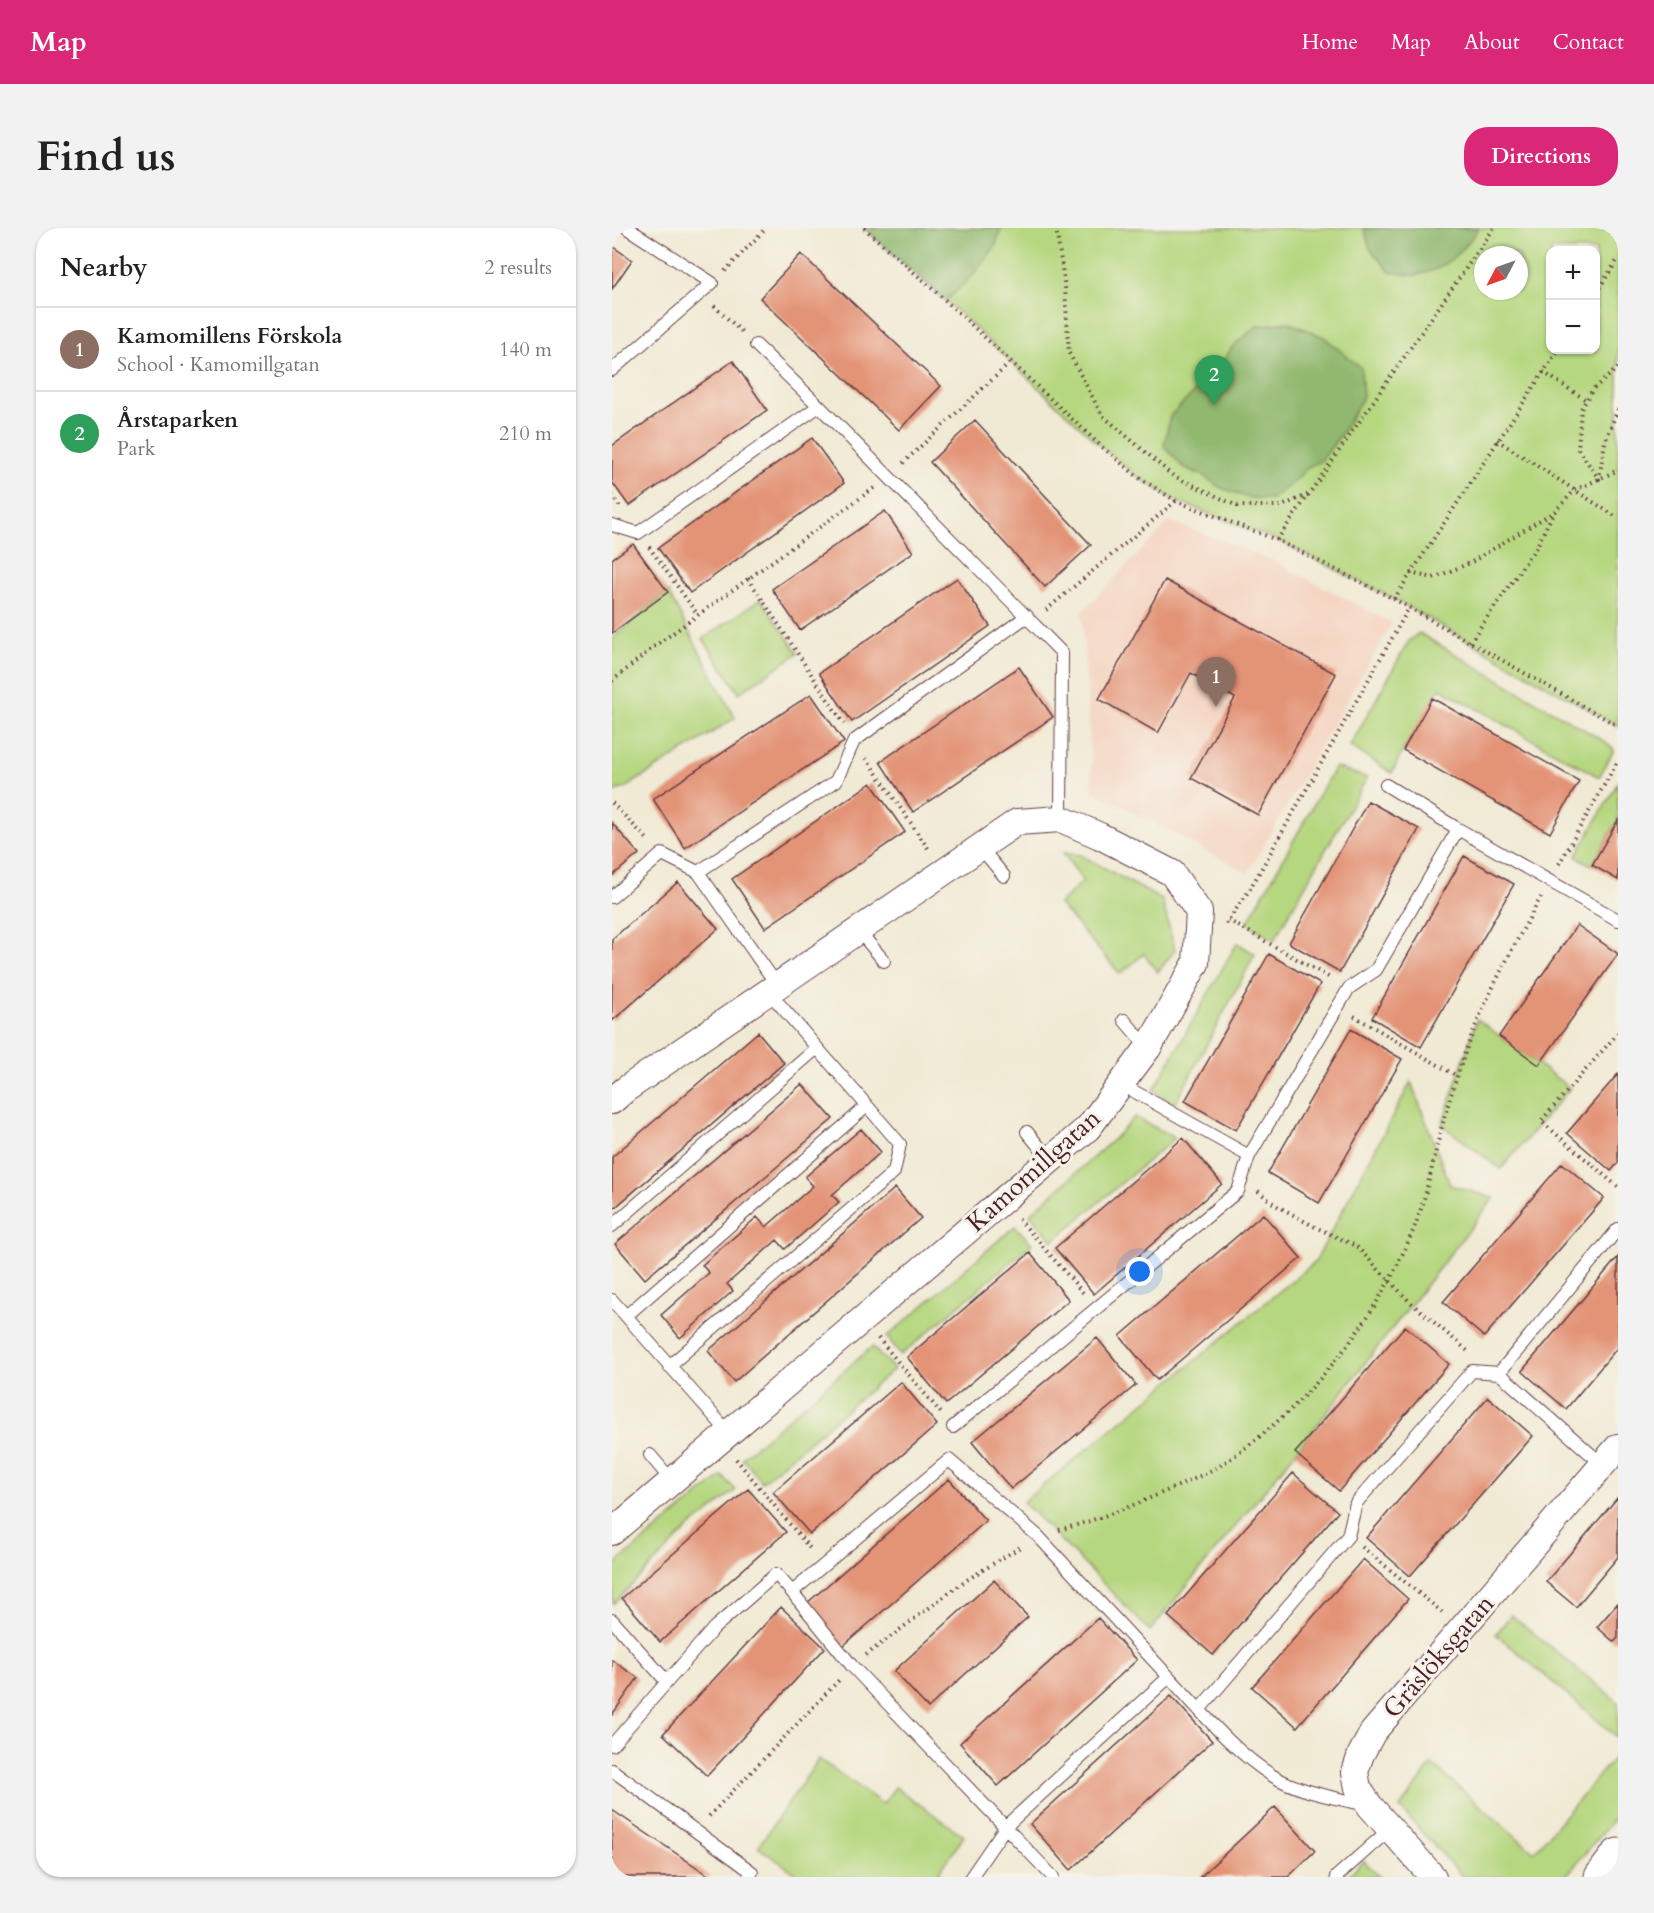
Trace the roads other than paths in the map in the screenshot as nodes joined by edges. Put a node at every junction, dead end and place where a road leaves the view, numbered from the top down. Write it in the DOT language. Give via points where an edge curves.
graph roads {
  1 [pos="627,228"];
  2 [pos="756,345"];
  3 [pos="612,370"];
  4 [pos="819,406"];
  5 [pos="612,525"];
  6 [pos="1029,619"];
  7 [pos="1386,785"];
  8 [pos="1061,819"];
  9 [pos="1458,829"];
  10 [pos="980,847"];
  11 [pos="698,872"];
  12 [pos="1004,876"];
  13 [pos="612,897"];
  14 [pos="1618,920"];
  15 [pos="858,930"];
  16 [pos="884,961"];
  17 [pos="772,988"];
  18 [pos="1124,1020"];
  19 [pos="817,1048"];
  20 [pos="1148,1048"];
  21 [pos="1121,1084"];
  22 [pos="612,1101"];
  23 [pos="867,1106"];
  24 [pos="1027,1132"];
  25 [pos="1249,1156"];
  26 [pos="1050,1160"];
  27 [pos="612,1226"];
  28 [pos="1618,1229"];
  29 [pos="612,1300"];
  30 [pos="626,1316"];
  31 [pos="669,1365"];
  32 [pos="1499,1373"];
  33 [pos="953,1427"];
  34 [pos="725,1437"];
  35 [pos="650,1455"];
  36 [pos="1610,1456"];
  37 [pos="672,1481"];
  38 [pos="614,1527"];
  39 [pos="792,1592"];
  40 [pos="612,1620"];
  41 [pos="1169,1677"];
  42 [pos="667,1682"];
  43 [pos="1199,1710"];
  44 [pos="612,1745"];
  45 [pos="612,1770"];
  46 [pos="1370,1806"];
  47 [pos="1006,1826"];
  48 [pos="1390,1829"];
  49 [pos="1618,1855"];
  50 [pos="748,1877"];
  51 [pos="971,1877"];
  52 [pos="1053,1877"];
  53 [pos="1336,1877"];
  54 [pos="1433,1877"];
  55 [pos="1601,1877"];
  1 -- 3 [label="lane" via="712,284"];
  2 -- 4 [label="lane"];
  4 -- 5 [label="lane" via="638,532"];
  4 -- 6 [label="lane"];
  6 -- 8 [label="lane" via="1062,653"];
  6 -- 11 [label="lane" via="854,741 836,780"];
  7 -- 9 [label="lane"];
  8 -- 10 [label="street, Kamomillgatan" via="1017,822"];
  8 -- 20 [label="street, Kamomillgatan" via="1172,873 1199,912 1196,963"];
  9 -- 14 [label="lane"];
  9 -- 25 [label="lane" via="1376,970 1349,988"];
  10 -- 12 [label="lane"];
  10 -- 15 [label="street, Kamomillgatan"];
  11 -- 13 [label="lane" via="662,854"];
  11 -- 17 [label="lane"];
  15 -- 16 [label="lane"];
  15 -- 17 [label="street, Kamomillgatan"];
  17 -- 19 [label="lane"];
  17 -- 22 [label="street, Kamomillgatan"];
  18 -- 20 [label="lane"];
  19 -- 23 [label="lane"];
  19 -- 27 [label="lane"];
  20 -- 21 [label="street, Kamomillgatan"];
  21 -- 25 [label="lane"];
  21 -- 26 [label="street, Kamomillgatan" via="1088,1128"];
  23 -- 30 [label="lane"];
  23 -- 31 [label="lane" via="900,1144 894,1172"];
  24 -- 26 [label="lane"];
  25 -- 33 [label="lane" via="1238,1191"];
  26 -- 34 [label="street, Kamomillgatan"];
  28 -- 32 [label="lane"];
  29 -- 30 [label="lane"];
  30 -- 31 [label="lane"];
  31 -- 34 [label="lane"];
  32 -- 36 [label="lane"];
  32 -- 43 [label="lane" via="1472,1371 1356,1503 1348,1536"];
  34 -- 37 [label="street, Kamomillgatan"];
  35 -- 37 [label="lane"];
  36 -- 46 [label="street, Gräslöksgatan" via="1373,1732 1355,1772 1358,1788"];
  37 -- 38 [label="street, Kamomillgatan"];
  39 -- 41 [label="lane" via="949,1460 1038,1536"];
  39 -- 42 [label="lane" via="776,1574 714,1628"];
  39 -- 47 [label="lane" via="852,1666"];
  40 -- 42 [label="lane"];
  41 -- 43 [label="lane"];
  41 -- 47 [label="lane"];
  42 -- 44 [label="lane"];
  43 -- 46 [label="lane" via="1229,1741 1274,1777"];
  45 -- 50 [label="lane" via="752,1872"];
  46 -- 48 [label="street, Gräslöksgatan"];
  47 -- 51 [label="lane"];
  47 -- 52 [label="lane"];
  48 -- 53 [label="lane"];
  48 -- 54 [label="street, Gräslöksgatan"];
  49 -- 55 [label="main road"];
}
